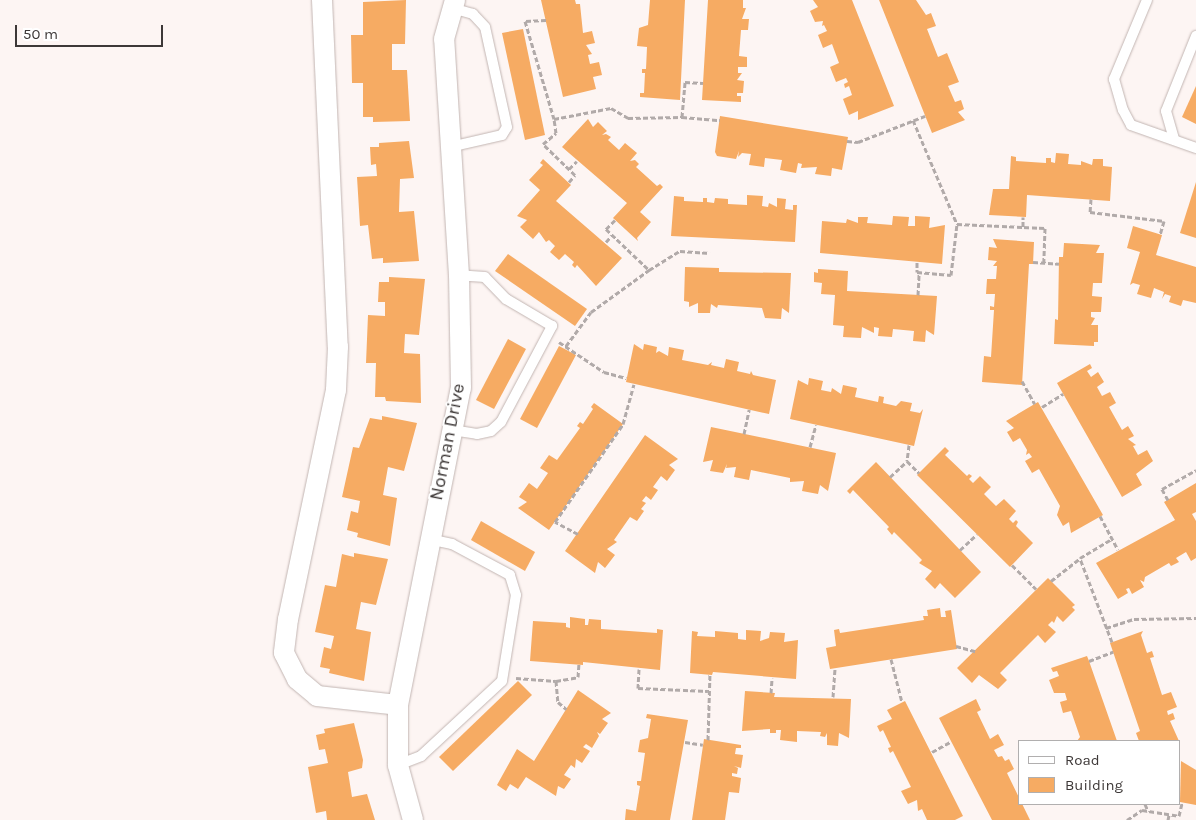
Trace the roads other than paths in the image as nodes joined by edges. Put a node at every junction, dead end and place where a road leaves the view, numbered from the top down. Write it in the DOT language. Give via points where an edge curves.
graph roads {
  1 [pos="322,0"];
  2 [pos="1147,0"];
  3 [pos="453,4"];
  4 [pos="1196,36"];
  5 [pos="1174,139"];
  6 [pos="450,147"];
  7 [pos="1196,148"];
  8 [pos="459,276"];
  9 [pos="452,430"];
  10 [pos="429,539"];
  11 [pos="398,705"];
  12 [pos="398,765"];
  13 [pos="413,820"];
  1 -- 11 [label="street" via="338,347 336,390 288,619 284,653 297,679 318,696"];
  2 -- 5 [label="lane" via="1114,79 1131,126"];
  3 -- 6 [label="street, Norman Drive" via="444,39"];
  3 -- 6 [label="lane" via="473,14 486,27 507,127 502,135"];
  4 -- 5 [label="lane" via="1166,111"];
  5 -- 7 [label="lane"];
  6 -- 8 [label="street, Norman Drive"];
  8 -- 9 [label="street, Norman Drive" via="461,388"];
  8 -- 9 [label="lane" via="485,277 506,299 552,326 501,422 491,431 477,434"];
  9 -- 10 [label="street, Norman Drive"];
  10 -- 11 [label="street, Norman Drive"];
  10 -- 12 [label="lane" via="452,544 510,575 516,595 503,677 421,756"];
  11 -- 12 [label="street, Norman Drive"];
  12 -- 13 [label="street, Norman Drive"];
}
